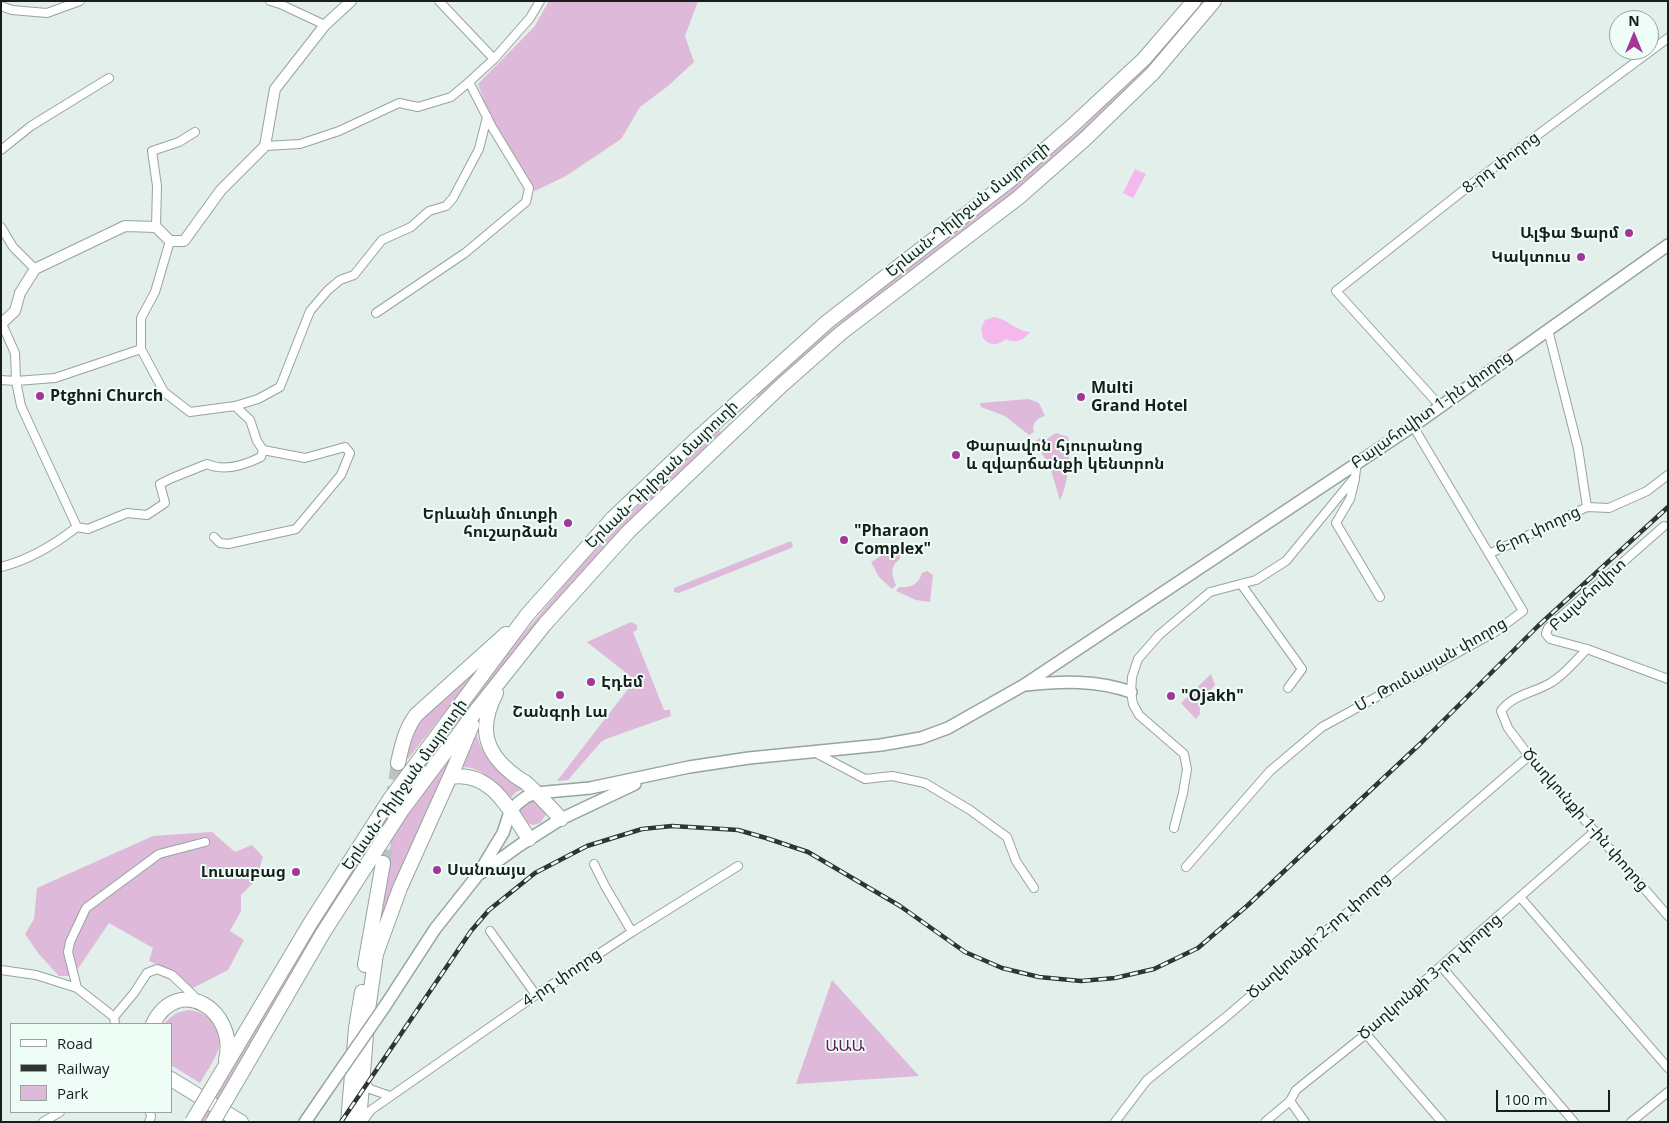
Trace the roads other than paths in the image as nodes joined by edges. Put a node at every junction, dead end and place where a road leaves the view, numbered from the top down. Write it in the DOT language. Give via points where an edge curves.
graph roads {
  1 [pos="80,1"];
  2 [pos="270,1"];
  3 [pos="351,1"];
  4 [pos="439,1"];
  5 [pos="540,1"];
  6 [pos="1194,1"];
  7 [pos="1214,1"];
  8 [pos="1,6"];
  9 [pos="325,25"];
  10 [pos="1668,38"];
  11 [pos="494,58"];
  12 [pos="109,78"];
  13 [pos="469,82"];
  14 [pos="487,117"];
  15 [pos="195,132"];
  16 [pos="265,146"];
  17 [pos="1,150"];
  18 [pos="1,226"];
  19 [pos="156,227"];
  20 [pos="170,241"];
  21 [pos="1668,245"];
  22 [pos="35,268"];
  23 [pos="376,313"];
  24 [pos="2,324"];
  25 [pos="1548,330"];
  26 [pos="141,349"];
  27 [pos="1,380"];
  28 [pos="16,381"];
  29 [pos="235,406"];
  30 [pos="1441,407"];
  31 [pos="1413,426"];
  32 [pos="263,450"];
  33 [pos="1358,462"];
  34 [pos="1668,475"];
  35 [pos="1355,477"];
  36 [pos="1587,507"];
  37 [pos="1664,526"];
  38 [pos="77,527"];
  39 [pos="214,538"];
  40 [pos="1489,554"];
  41 [pos="1,567"];
  42 [pos="1241,584"];
  43 [pos="1380,597"];
  44 [pos="527,615"];
  45 [pos="1587,649"];
  46 [pos="505,676"];
  47 [pos="1668,679"];
  48 [pos="1024,685"];
  49 [pos="1288,688"];
  50 [pos="1131,692"];
  51 [pos="479,707"];
  52 [pos="814,752"];
  53 [pos="1529,756"];
  54 [pos="398,763"];
  55 [pos="653,776"];
  56 [pos="450,777"];
  57 [pos="536,793"];
  58 [pos="510,812"];
  59 [pos="561,819"];
  60 [pos="1174,828"];
  61 [pos="1595,831"];
  62 [pos="529,840"];
  63 [pos="205,842"];
  64 [pos="383,863"];
  65 [pos="594,864"];
  66 [pos="738,866"];
  67 [pos="1186,867"];
  68 [pos="477,876"];
  69 [pos="1034,888"];
  70 [pos="1520,897"];
  71 [pos="1668,916"];
  72 [pos="490,931"];
  73 [pos="632,932"];
  74 [pos="1441,966"];
  75 [pos="1,970"];
  76 [pos="77,988"];
  77 [pos="536,995"];
  78 [pos="190,1000"];
  79 [pos="114,1021"];
  80 [pos="154,1023"];
  81 [pos="1366,1034"];
  82 [pos="224,1068"];
  83 [pos="1668,1068"];
  84 [pos="363,1078"];
  85 [pos="172,1080"];
  86 [pos="1668,1092"];
  87 [pos="390,1096"];
  88 [pos="1290,1101"];
  89 [pos="58,1113"];
  90 [pos="43,1122"];
  91 [pos="192,1122"];
  92 [pos="213,1122"];
  93 [pos="241,1122"];
  94 [pos="305,1122"];
  95 [pos="348,1122"];
  96 [pos="360,1122"];
  97 [pos="1115,1122"];
  98 [pos="1265,1122"];
  99 [pos="1305,1122"];
  100 [pos="1442,1122"];
  101 [pos="1574,1122"];
  102 [pos="1631,1122"];
  1 -- 8 [label="street" via="47,13"];
  2 -- 9 [label="street"];
  3 -- 9 [label="street"];
  4 -- 11 [label="street"];
  5 -- 11 [label="street" via="530,18"];
  6 -- 44 [label="highway, Երևան-Դիլիջան մայրուղի" via="1144,58 1072,126 1009,181 827,322 690,445 613,518"];
  7 -- 46 [label="highway, Երևան-Դիլիջան մայրուղի" via="1153,73 1078,146 1018,198 841,333 724,439 629,532 546,624"];
  9 -- 16 [label="street" via="275,90"];
  10 -- 30 [label="street, 8-րդ փողոց" via="1469,186 1336,291"];
  11 -- 13 [label="street"];
  12 -- 17 [label="street" via="30,126"];
  13 -- 14 [label="street"];
  13 -- 16 [label="street" via="451,97 418,107 399,103 339,132 300,144"];
  14 -- 23 [label="street" via="529,188 526,202 465,253"];
  14 -- 29 [label="street" via="479,149 454,198 446,206 429,211 411,227 382,240 354,275 340,280 328,290 310,311 280,387"];
  15 -- 19 [label="street" via="179,142 152,151 157,186"];
  16 -- 20 [label="street" via="222,190 184,241"];
  18 -- 22 [label="street" via="13,247"];
  19 -- 20 [label="street"];
  19 -- 22 [label="street" via="125,226"];
  20 -- 26 [label="street" via="155,292 141,318"];
  21 -- 25 [label="main road, Բալահովիտ 1-ին փողոց"];
  22 -- 24 [label="street" via="20,293 15,311"];
  24 -- 28 [label="street" via="14,353"];
  25 -- 30 [label="main road, Բալահովիտ 1-ին փողոց"];
  25 -- 36 [label="street" via="1578,448"];
  26 -- 28 [label="street" via="55,378"];
  26 -- 29 [label="street" via="164,392 190,412"];
  27 -- 28 [label="street"];
  28 -- 38 [label="street" via="21,406"];
  29 -- 32 [label="street" via="250,420"];
  30 -- 31 [label="main road, Բալահովիտ 1-ին փողոց"];
  31 -- 33 [label="main road, Բալահովիտ 1-ին փողոց"];
  31 -- 40 [label="street, Մ․ Թումասյան փողոց"];
  32 -- 38 [label="street" via="261,457 244,466 214,467 207,464 160,484 165,503 147,515 127,513 88,529"];
  32 -- 39 [label="street" via="305,458 345,447 350,453 341,475 296,529 228,544"];
  33 -- 35 [label="street"];
  33 -- 48 [label="main road, Բալահովիտ 1-ին փողոց"];
  34 -- 36 [label="street, 6-րդ փողոց" via="1647,491 1609,508"];
  35 -- 42 [label="street" via="1286,561 1256,580"];
  35 -- 43 [label="street" via="1350,499 1336,523"];
  36 -- 40 [label="street, 6-րդ փողոց"];
  37 -- 45 [label="street, Բալահովիտ" via="1548,628 1546,634 1550,639"];
  38 -- 41 [label="street" via="53,546"];
  40 -- 67 [label="street, Մ․ Թումասյան փողոց" via="1523,610 1495,632 1322,727 1270,772"];
  42 -- 49 [label="street" via="1302,669"];
  42 -- 50 [label="street" via="1210,592 1159,635 1138,659"];
  44 -- 54 [label="highway" via="416,715 403,739"];
  44 -- 82 [label="highway, Երևան-Դիլիջան մայրուղի" via="390,799 311,922"];
  45 -- 47 [label="street"];
  45 -- 53 [label="street, Ծաղկունքի 1-ին փողոց" via="1551,682 1507,702 1501,711 1505,723"];
  46 -- 51 [label="highway, Երևան-Դիլիջան մայրուղի"];
  46 -- 57 [label="highway" via="485,723 487,744 512,774"];
  48 -- 50 [label="main road" via="1068,681 1116,686"];
  48 -- 52 [label="main road, Բալահովիտ 1-ին փողոց" via="948,728 921,738"];
  50 -- 60 [label="street" via="1139,715 1184,754 1187,769"];
  51 -- 56 [label="highway"];
  51 -- 92 [label="highway, Երևան-Դիլիջան մայրուղի, bridge" via="402,810 323,933"];
  52 -- 55 [label="main road, Բալահովիտ 1-ին փողոց" via="749,758"];
  52 -- 69 [label="street" via="865,779 892,776 924,783 970,810 1007,837 1016,861"];
  53 -- 61 [label="street, Ծաղկունքի 1-ին փողոց"];
  53 -- 97 [label="street, Ծաղկունքի 2-րդ փողոց" via="1226,1017 1147,1080"];
  55 -- 57 [label="main road" via="590,788"];
  55 -- 59 [label="main road"];
  56 -- 58 [label="highway" via="466,776 482,781"];
  56 -- 84 [label="highway" via="400,888 376,954"];
  57 -- 58 [label="main road" via="518,802"];
  57 -- 59 [label="highway"];
  58 -- 62 [label="highway"];
  58 -- 68 [label="main road" via="503,833"];
  59 -- 62 [label="main road"];
  61 -- 70 [label="street, Ծաղկունքի 3-րդ փողոց"];
  61 -- 71 [label="street, Ծաղկունքի 1-ին փողոց"];
  62 -- 68 [label="main road"];
  63 -- 76 [label="street" via="159,854 86,908 68,952"];
  64 -- 95 [label="highway" via="356,1028"];
  65 -- 73 [label="street"];
  66 -- 73 [label="street, 4-րդ փողոց"];
  68 -- 94 [label="main road, bridge" via="435,929"];
  70 -- 74 [label="street, Ծաղկունքի 3-րդ փողոց"];
  70 -- 83 [label="street"];
  72 -- 77 [label="street"];
  73 -- 77 [label="street, 4-րդ փողոց"];
  74 -- 81 [label="street, Ծաղկունքի 3-րդ փողոց"];
  74 -- 101 [label="street"];
  75 -- 76 [label="street" via="36,975"];
  76 -- 79 [label="street"];
  77 -- 87 [label="street, 4-րդ փողոց"];
  78 -- 79 [label="street" via="193,995 172,975 157,969 147,973"];
  78 -- 80 [label="highway" via="168,1006"];
  78 -- 82 [label="highway" via="202,1002 218,1016 228,1044"];
  81 -- 88 [label="street, Ծաղկունքի 3-րդ փողոց" via="1296,1090"];
  81 -- 100 [label="street"];
  82 -- 91 [label="highway, Երևան-Դիլիջան մայրուղի, bridge"];
  84 -- 87 [label="street" via="370,1089"];
  84 -- 96 [label="highway"];
  85 -- 93 [label="highway"];
  86 -- 102 [label="street"];
  87 -- 96 [label="street, 4-րդ փողոց"];
  88 -- 98 [label="street, Ծաղկունքի 3-րդ փողոց"];
  88 -- 99 [label="street"];
  89 -- 90 [label="street"];
}
